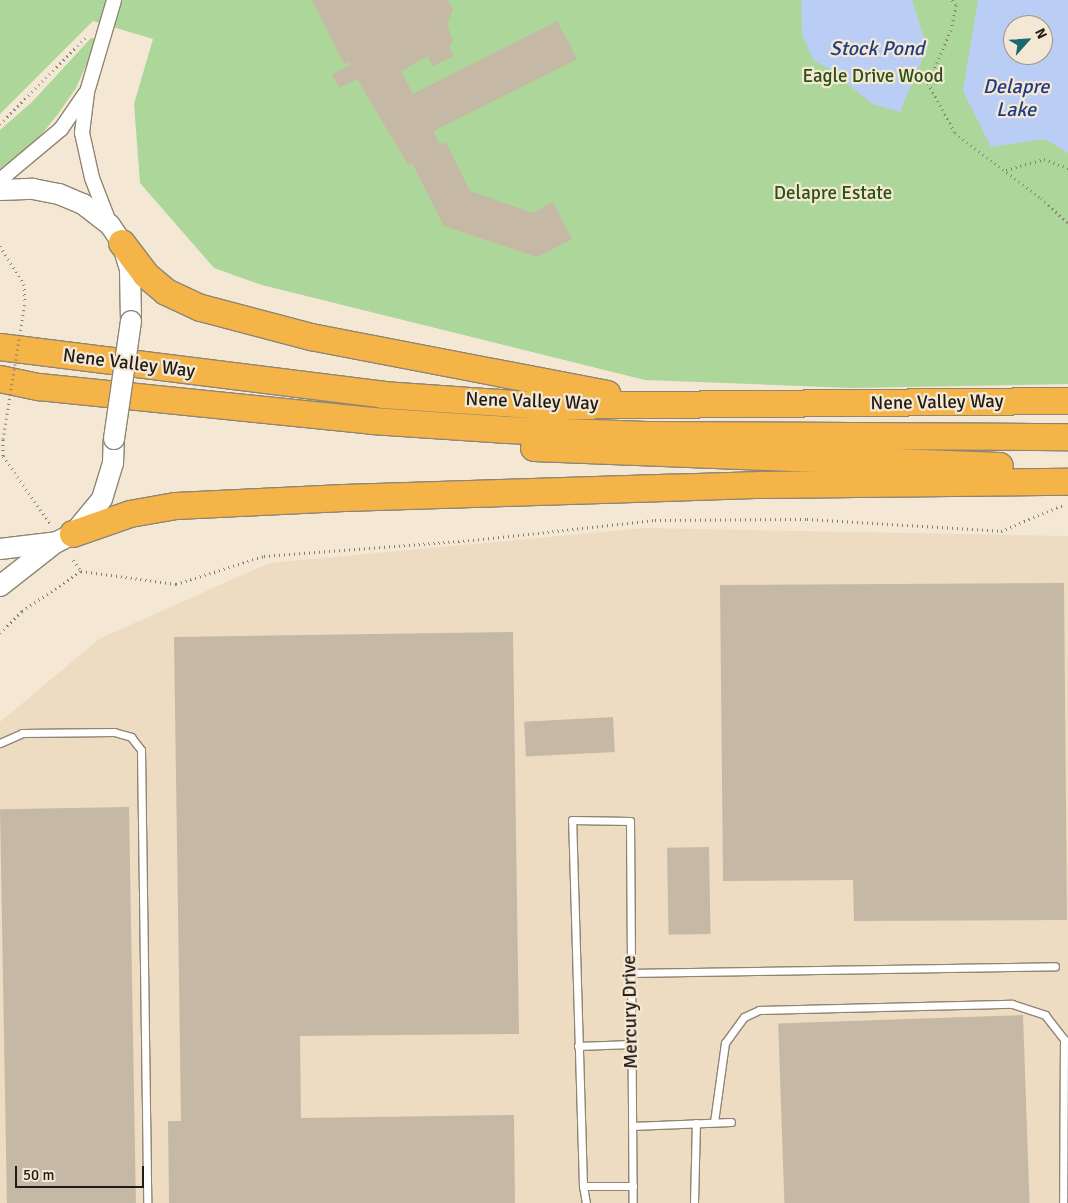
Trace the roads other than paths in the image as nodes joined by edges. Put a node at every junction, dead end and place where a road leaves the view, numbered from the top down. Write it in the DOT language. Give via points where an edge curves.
graph roads {
  1 [pos="114,0"];
  2 [pos="87,92"];
  3 [pos="0,180"];
  4 [pos="0,190"];
  5 [pos="116,234"];
  6 [pos="0,347"];
  7 [pos="0,379"];
  8 [pos="1068,401"];
  9 [pos="660,404"];
  10 [pos="372,421"];
  11 [pos="1068,437"];
  12 [pos="1068,468"];
  13 [pos="1068,482"];
  14 [pos="65,538"];
  15 [pos="0,549"];
  16 [pos="0,586"];
  17 [pos="0,743"];
  18 [pos="1055,966"];
  19 [pos="631,973"];
  20 [pos="632,1044"];
  21 [pos="578,1046"];
  22 [pos="714,1122"];
  23 [pos="731,1122"];
  24 [pos="696,1123"];
  25 [pos="632,1126"];
  26 [pos="583,1186"];
  27 [pos="633,1186"];
  28 [pos="147,1203"];
  29 [pos="586,1203"];
  30 [pos="633,1203"];
  31 [pos="694,1203"];
  32 [pos="1063,1203"];
  1 -- 2 [label="street"];
  2 -- 3 [label="street" via="61,129"];
  2 -- 5 [label="street" via="82,133 92,178"];
  4 -- 5 [label="street" via="33,189 59,194 83,204"];
  5 -- 9 [label="highway" via="146,275 166,292 201,308 311,337"];
  5 -- 14 [label="street, bridge" via="131,278 131,321 112,463 102,500"];
  6 -- 9 [label="highway, Nene Valley Way" via="383,395 544,406"];
  7 -- 10 [label="highway, Nene Valley Way" via="39,386"];
  8 -- 9 [label="highway, Nene Valley Way"];
  10 -- 11 [label="highway, Nene Valley Way" via="646,435"];
  10 -- 12 [label="highway" via="484,445 577,452"];
  13 -- 14 [label="highway" via="752,485 176,506 130,514"];
  14 -- 15 [label="street"];
  14 -- 16 [label="street"];
  17 -- 28 [label="lane" via="22,733 114,732 131,737 141,750"];
  18 -- 19 [label="lane"];
  19 -- 20 [label="lane, Mercury Drive"];
  19 -- 21 [label="lane, Mercury Drive" via="630,821 572,820"];
  20 -- 21 [label="lane"];
  20 -- 25 [label="lane, Mercury Drive"];
  21 -- 26 [label="lane"];
  22 -- 23 [label="lane"];
  22 -- 24 [label="lane"];
  22 -- 32 [label="lane" via="724,1043 744,1018 759,1010 1012,1004 1045,1015 1064,1039"];
  24 -- 25 [label="lane"];
  24 -- 31 [label="lane"];
  25 -- 27 [label="lane, Mercury Drive"];
  26 -- 27 [label="lane"];
  26 -- 29 [label="lane"];
  27 -- 30 [label="lane, Mercury Drive"];
}
